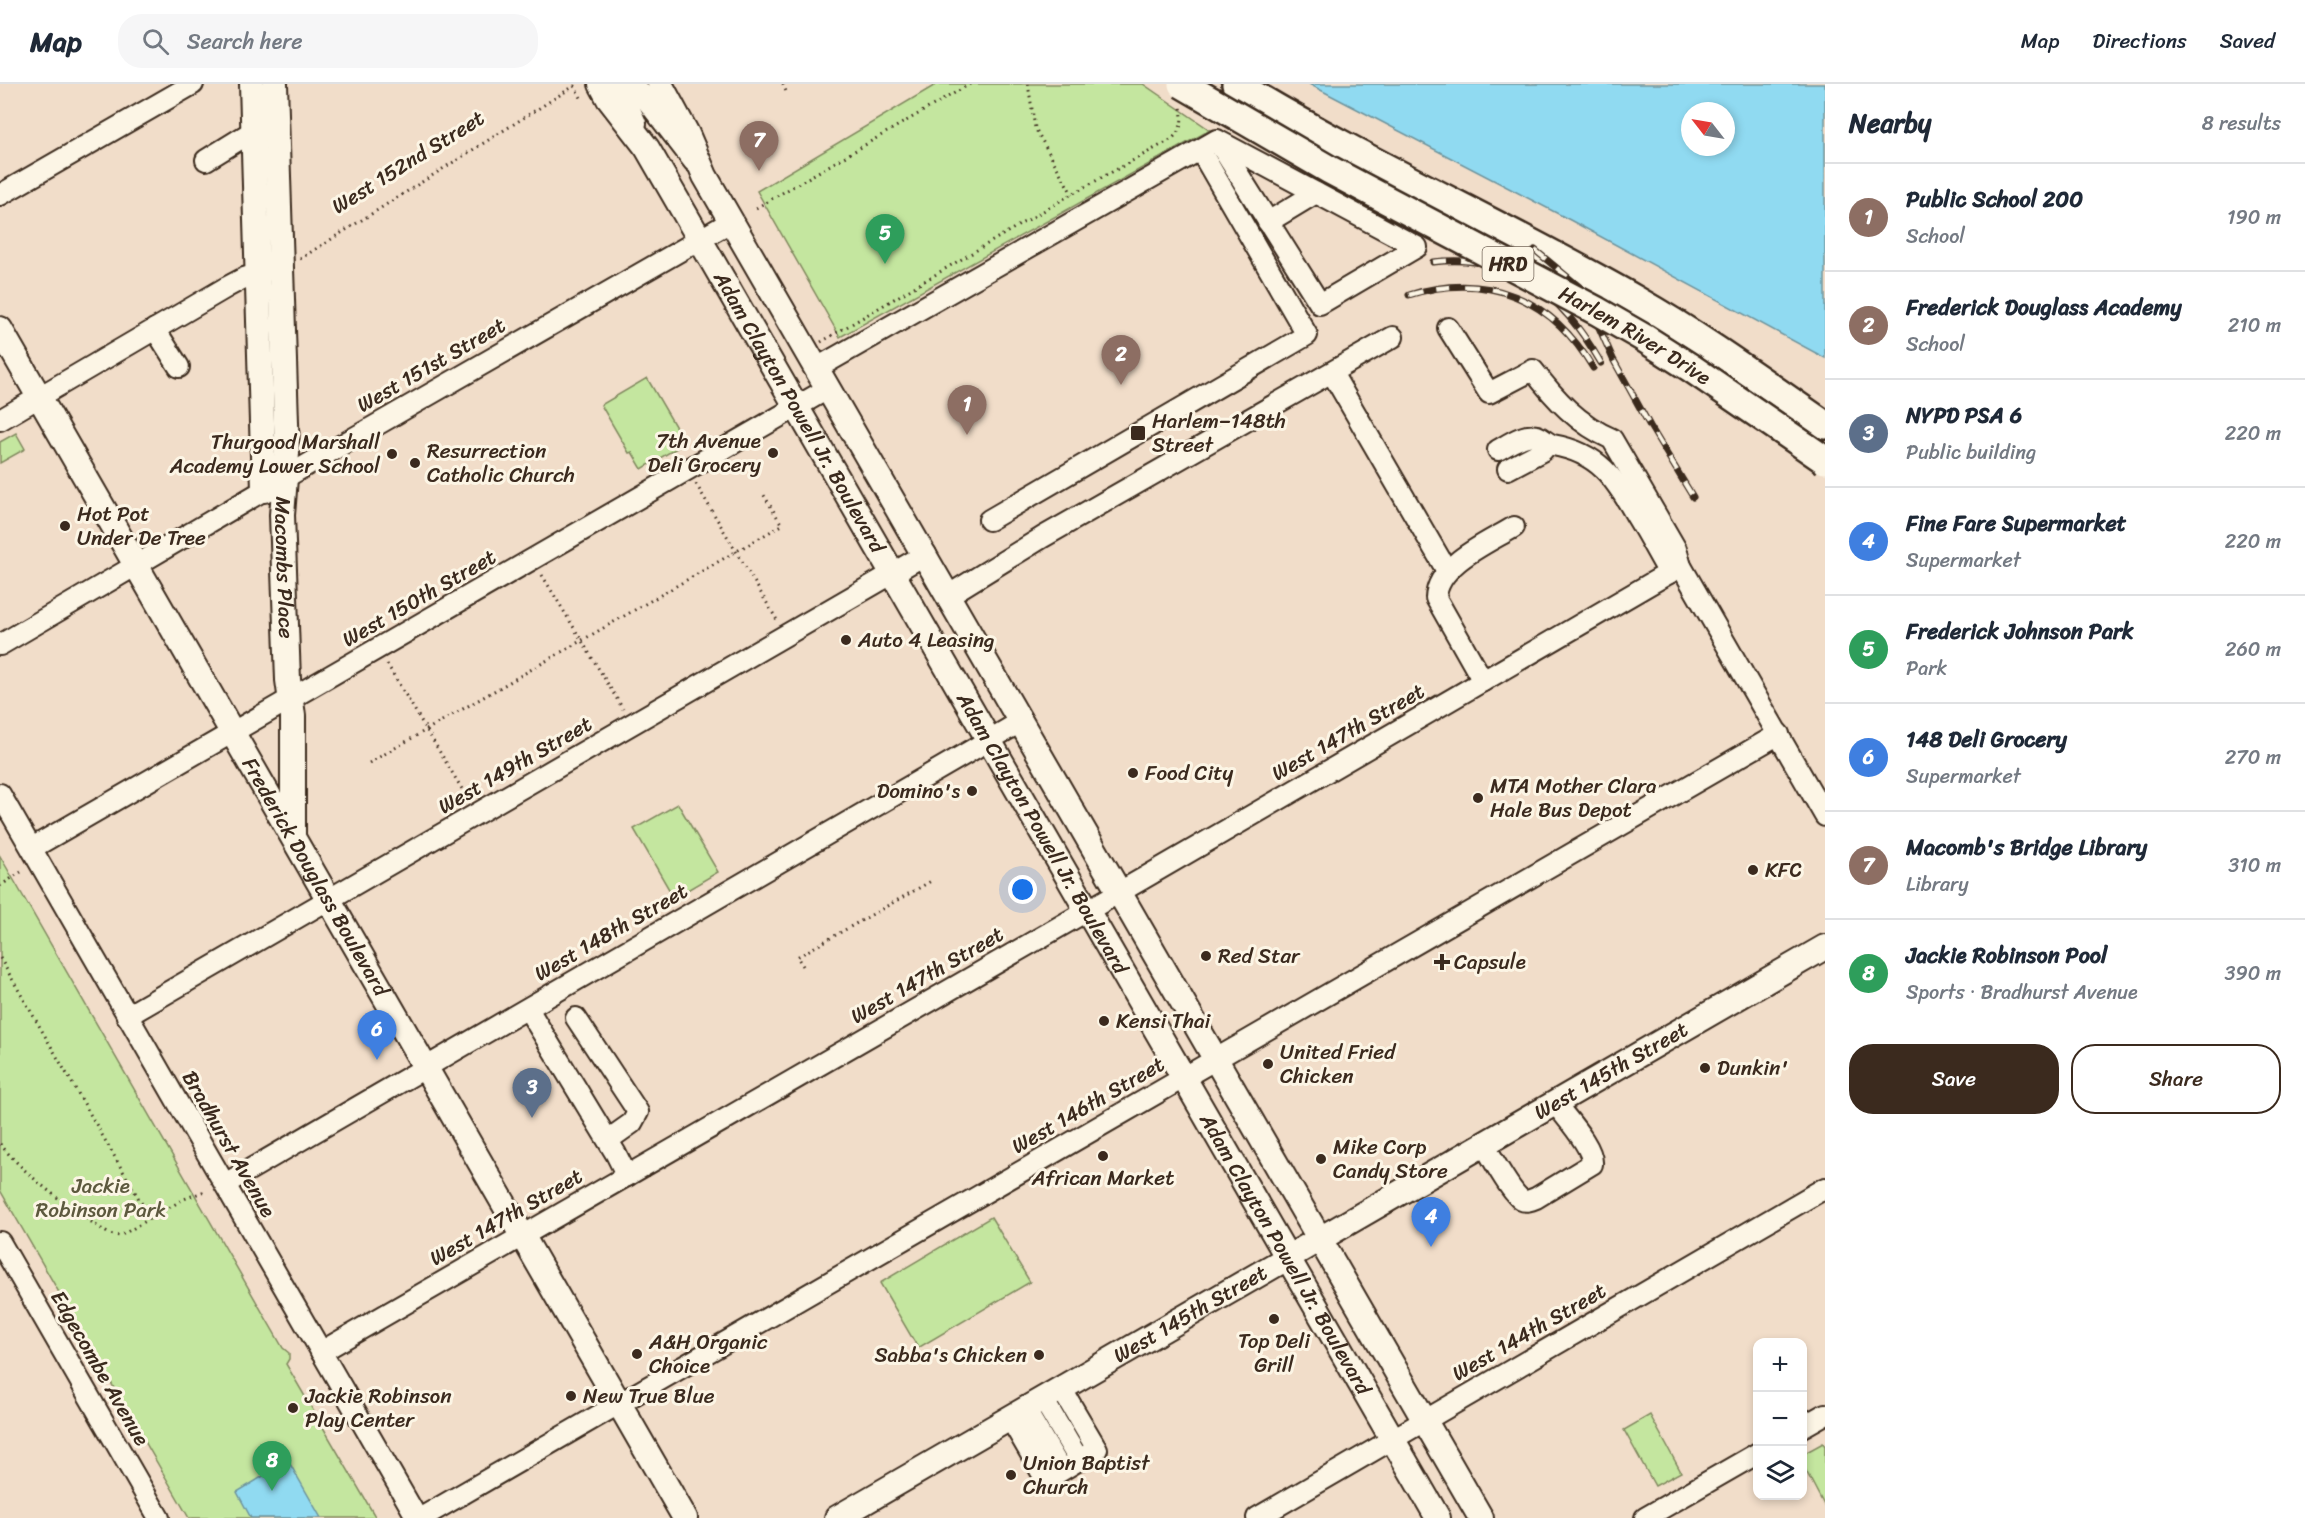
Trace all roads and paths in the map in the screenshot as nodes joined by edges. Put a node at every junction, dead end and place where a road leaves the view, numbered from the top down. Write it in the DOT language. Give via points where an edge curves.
graph roads {
  1 [pos="193,84"];
  2 [pos="252,84"];
  3 [pos="275,84"];
  4 [pos="601,84"];
  5 [pos="620,84"];
  6 [pos="634,84"];
  7 [pos="660,84"];
  8 [pos="783,84"];
  9 [pos="970,84"];
  10 [pos="1028,84"];
  11 [pos="1236,84"];
  12 [pos="787,94"];
  13 [pos="1181,95"];
  14 [pos="583,100"];
  15 [pos="253,131"];
  16 [pos="1209,145"];
  17 [pos="647,148"];
  18 [pos="206,160"];
  19 [pos="705,176"];
  20 [pos="1316,193"];
  21 [pos="1071,194"];
  22 [pos="0,195"];
  23 [pos="756,208"];
  24 [pos="732,221"];
  25 [pos="1268,222"];
  26 [pos="699,239"];
  27 [pos="289,264"];
  28 [pos="257,274"];
  29 [pos="1448,328"];
  30 [pos="0,329"];
  31 [pos="156,329"];
  32 [pos="1393,337"];
  33 [pos="179,367"];
  34 [pos="818,369"];
  35 [pos="1332,373"];
  36 [pos="40,397"];
  37 [pos="796,407"];
  38 [pos="0,420"];
  39 [pos="1825,425"];
  40 [pos="1548,444"];
  41 [pos="1498,450"];
  42 [pos="1825,460"];
  43 [pos="1508,469"];
  44 [pos="285,478"];
  45 [pos="694,481"];
  46 [pos="264,490"];
  47 [pos="762,492"];
  48 [pos="989,520"];
  49 [pos="1514,527"];
  50 [pos="737,553"];
  51 [pos="926,554"];
  52 [pos="136,564"];
  53 [pos="1675,569"];
  54 [pos="539,570"];
  55 [pos="1448,571"];
  56 [pos="892,574"];
  57 [pos="949,595"];
  58 [pos="778,621"];
  59 [pos="582,641"];
  60 [pos="0,645"];
  61 [pos="384,660"];
  62 [pos="1483,681"];
  63 [pos="291,699"];
  64 [pos="623,709"];
  65 [pos="1022,722"];
  66 [pos="427,731"];
  67 [pos="233,732"];
  68 [pos="1779,734"];
  69 [pos="989,741"];
  70 [pos="369,763"];
  71 [pos="0,794"];
  72 [pos="468,799"];
  73 [pos="1825,816"];
  74 [pos="294,836"];
  75 [pos="32,848"];
  76 [pos="21,872"];
  77 [pos="933,880"];
  78 [pos="0,886"];
  79 [pos="1120,891"];
  80 [pos="330,899"];
  81 [pos="1088,910"];
  82 [pos="1825,947"];
  83 [pos="0,958"];
  84 [pos="802,966"];
  85 [pos="528,1008"];
  86 [pos="127,1016"];
  87 [pos="576,1018"];
  88 [pos="1217,1058"];
  89 [pos="426,1067"];
  90 [pos="1184,1078"];
  91 [pos="1555,1103"];
  92 [pos="608,1140"];
  93 [pos="0,1144"];
  94 [pos="1484,1144"];
  95 [pos="627,1176"];
  96 [pos="225,1184"];
  97 [pos="1825,1188"];
  98 [pos="205,1191"];
  99 [pos="150,1218"];
  100 [pos="523,1235"];
  101 [pos="1321,1238"];
  102 [pos="0,1242"];
  103 [pos="1288,1258"];
  104 [pos="321,1352"];
  105 [pos="620,1404"];
  106 [pos="1035,1404"];
  107 [pos="1825,1414"];
  108 [pos="1425,1420"];
  109 [pos="1807,1425"];
  110 [pos="1393,1439"];
  111 [pos="1753,1456"];
  112 [pos="159,1518"];
  113 [pos="417,1518"];
  114 [pos="421,1518"];
  115 [pos="685,1518"];
  116 [pos="837,1518"];
  117 [pos="1257,1518"];
  118 [pos="1438,1518"];
  119 [pos="1481,1518"];
  120 [pos="1645,1518"];
  1 -- 22 [label="street"];
  2 -- 15 [label="main road, Macombs Place"];
  3 -- 27 [label="main road, Macombs Place"];
  4 -- 17 [label="main road, Adam Clayton Powell Jr. Boulevard"];
  5 -- 17 [label="street, Adam Clayton Powell Jr. Boulevard"];
  6 -- 19 [label="street, Adam Clayton Powell Jr. Boulevard"];
  7 -- 19 [label="main road, Adam Clayton Powell Jr. Boulevard"];
  8 -- 12 [label="path"];
  9 -- 23 [label="path"];
  10 -- 21 [label="path" via="1035,128"];
  11 -- 39 [label="highway, Harlem River Drive / HRD" via="1344,146 1635,299 1719,351"];
  13 -- 21 [label="path" via="1183,120 1172,139"];
  13 -- 42 [label="highway, Harlem River Drive / HRD, bridge" via="1644,338"];
  14 -- 27 [label="path, West 152nd Street" via="574,86"];
  15 -- 18 [label="street"];
  15 -- 28 [label="main road, Macombs Place"];
  16 -- 20 [label="street"];
  16 -- 25 [label="street"];
  16 -- 34 [label="street, West 150th Street"];
  16 -- 48 [label="street" via="1307,335"];
  17 -- 26 [label="main road, Adam Clayton Powell Jr. Boulevard"];
  19 -- 24 [label="main road, Adam Clayton Powell Jr. Boulevard"];
  20 -- 25 [label="street"];
  20 -- 25 [label="street" via="1417,247 1320,304"];
  21 -- 34 [label="path"];
  24 -- 26 [label="street, West 151st Street"];
  24 -- 34 [label="main road, Adam Clayton Powell Jr. Boulevard"];
  26 -- 37 [label="main road, Adam Clayton Powell Jr. Boulevard"];
  26 -- 44 [label="street, West 151st Street"];
  27 -- 28 [label="street"];
  27 -- 44 [label="main road, Macombs Place"];
  28 -- 31 [label="street"];
  28 -- 46 [label="main road, Macombs Place"];
  29 -- 53 [label="street" via="1489,393 1533,370 1558,402 1594,431 1612,439 1676,549"];
  30 -- 36 [label="main road, Frederick Douglass Boulevard"];
  31 -- 33 [label="street"];
  31 -- 36 [label="street"];
  32 -- 35 [label="street"];
  34 -- 37 [label="street, West 150th Street"];
  34 -- 51 [label="main road, Adam Clayton Powell Jr. Boulevard"];
  35 -- 55 [label="street"];
  35 -- 57 [label="street" via="1043,537"];
  36 -- 38 [label="street"];
  36 -- 52 [label="main road, Frederick Douglass Boulevard"];
  37 -- 56 [label="main road, Adam Clayton Powell Jr. Boulevard"];
  37 -- 63 [label="street, West 150th Street"];
  40 -- 41 [label="street" via="1529,435"];
  40 -- 43 [label="street"];
  40 -- 53 [label="street" via="1583,454 1611,475"];
  44 -- 46 [label="street, West 151st Street"];
  44 -- 63 [label="main road, Macombs Place" via="282,514"];
  45 -- 50 [label="path"];
  46 -- 52 [label="street, West 151st Street"];
  47 -- 50 [label="path" via="782,525"];
  49 -- 55 [label="street"];
  50 -- 58 [label="path"];
  50 -- 59 [label="path"];
  51 -- 56 [label="street, West 149th Street"];
  51 -- 57 [label="main road, Adam Clayton Powell Jr. Boulevard"];
  52 -- 60 [label="street, West 151st Street"];
  52 -- 67 [label="main road, Frederick Douglass Boulevard"];
  53 -- 62 [label="street, West 147th Street"];
  53 -- 68 [label="street"];
  54 -- 59 [label="path"];
  55 -- 62 [label="street" via="1436,588 1436,598"];
  56 -- 69 [label="main road, Adam Clayton Powell Jr. Boulevard"];
  56 -- 80 [label="street, West 149th Street"];
  57 -- 65 [label="main road, Adam Clayton Powell Jr. Boulevard"];
  59 -- 64 [label="path"];
  59 -- 66 [label="path"];
  61 -- 66 [label="path"];
  62 -- 79 [label="street, West 147th Street"];
  63 -- 67 [label="street, West 150th Street"];
  63 -- 74 [label="main road, Macombs Place"];
  65 -- 69 [label="street, West 148th Street"];
  65 -- 79 [label="main road, Adam Clayton Powell Jr. Boulevard"];
  66 -- 70 [label="path"];
  66 -- 72 [label="path"];
  67 -- 74 [label="main road, Frederick Douglass Boulevard"];
  67 -- 75 [label="street, West 150th Street"];
  68 -- 73 [label="street"];
  68 -- 88 [label="street, West 146th Street"];
  69 -- 81 [label="main road, Adam Clayton Powell Jr. Boulevard"];
  69 -- 85 [label="street, West 148th Street"];
  71 -- 75 [label="street, Bradhurst Avenue"];
  74 -- 80 [label="main road, Frederick Douglass Boulevard"];
  75 -- 86 [label="street, Bradhurst Avenue"];
  76 -- 78 [label="path"];
  77 -- 84 [label="path" via="797,957"];
  79 -- 81 [label="street, West 147th Street"];
  79 -- 88 [label="main road, Adam Clayton Powell Jr. Boulevard"];
  80 -- 86 [label="street, West 149th Street"];
  80 -- 89 [label="main road, Frederick Douglass Boulevard"];
  81 -- 90 [label="main road, Adam Clayton Powell Jr. Boulevard"];
  81 -- 95 [label="street, West 147th Street"];
  82 -- 91 [label="main road, West 145th Street"];
  83 -- 99 [label="path"];
  85 -- 89 [label="street, West 148th Street"];
  85 -- 92 [label="street"];
  86 -- 96 [label="street, Bradhurst Avenue"];
  87 -- 92 [label="street" via="638,1112 632,1123"];
  88 -- 90 [label="street, West 146th Street"];
  88 -- 101 [label="main road, Adam Clayton Powell Jr. Boulevard"];
  89 -- 96 [label="street, West 148th Street"];
  89 -- 100 [label="main road, Frederick Douglass Boulevard"];
  90 -- 103 [label="main road, Adam Clayton Powell Jr. Boulevard"];
  90 -- 105 [label="street, West 146th Street"];
  91 -- 94 [label="main road, West 145th Street"];
  91 -- 94 [label="street" via="1587,1147 1592,1164 1536,1198 1521,1199"];
  92 -- 95 [label="street"];
  93 -- 99 [label="path" via="44,1189 109,1234 120,1236"];
  94 -- 101 [label="main road, West 145th Street"];
  95 -- 100 [label="street, West 147th Street"];
  96 -- 104 [label="street, Bradhurst Avenue"];
  97 -- 108 [label="street, West 144th Street"];
  98 -- 99 [label="path"];
  100 -- 104 [label="street, West 147th Street"];
  100 -- 105 [label="main road, Frederick Douglass Boulevard"];
  101 -- 103 [label="main road, West 145th Street"];
  101 -- 108 [label="main road, Adam Clayton Powell Jr. Boulevard"];
  102 -- 112 [label="street, Edgecombe Avenue"];
  103 -- 106 [label="main road, West 145th Street"];
  103 -- 110 [label="main road, Adam Clayton Powell Jr. Boulevard"];
  104 -- 113 [label="street, Bradhurst Avenue"];
  105 -- 114 [label="street, West 146th Street"];
  105 -- 115 [label="main road, Frederick Douglass Boulevard"];
  106 -- 106 [label="street" via="1061,1470 1097,1449"];
  106 -- 116 [label="main road, West 145th Street"];
  107 -- 109 [label="street"];
  108 -- 110 [label="street, West 144th Street"];
  108 -- 119 [label="main road, Adam Clayton Powell Jr. Boulevard"];
  110 -- 117 [label="street, West 144th Street"];
  110 -- 118 [label="main road, Adam Clayton Powell Jr. Boulevard"];
  111 -- 120 [label="street"];
}
